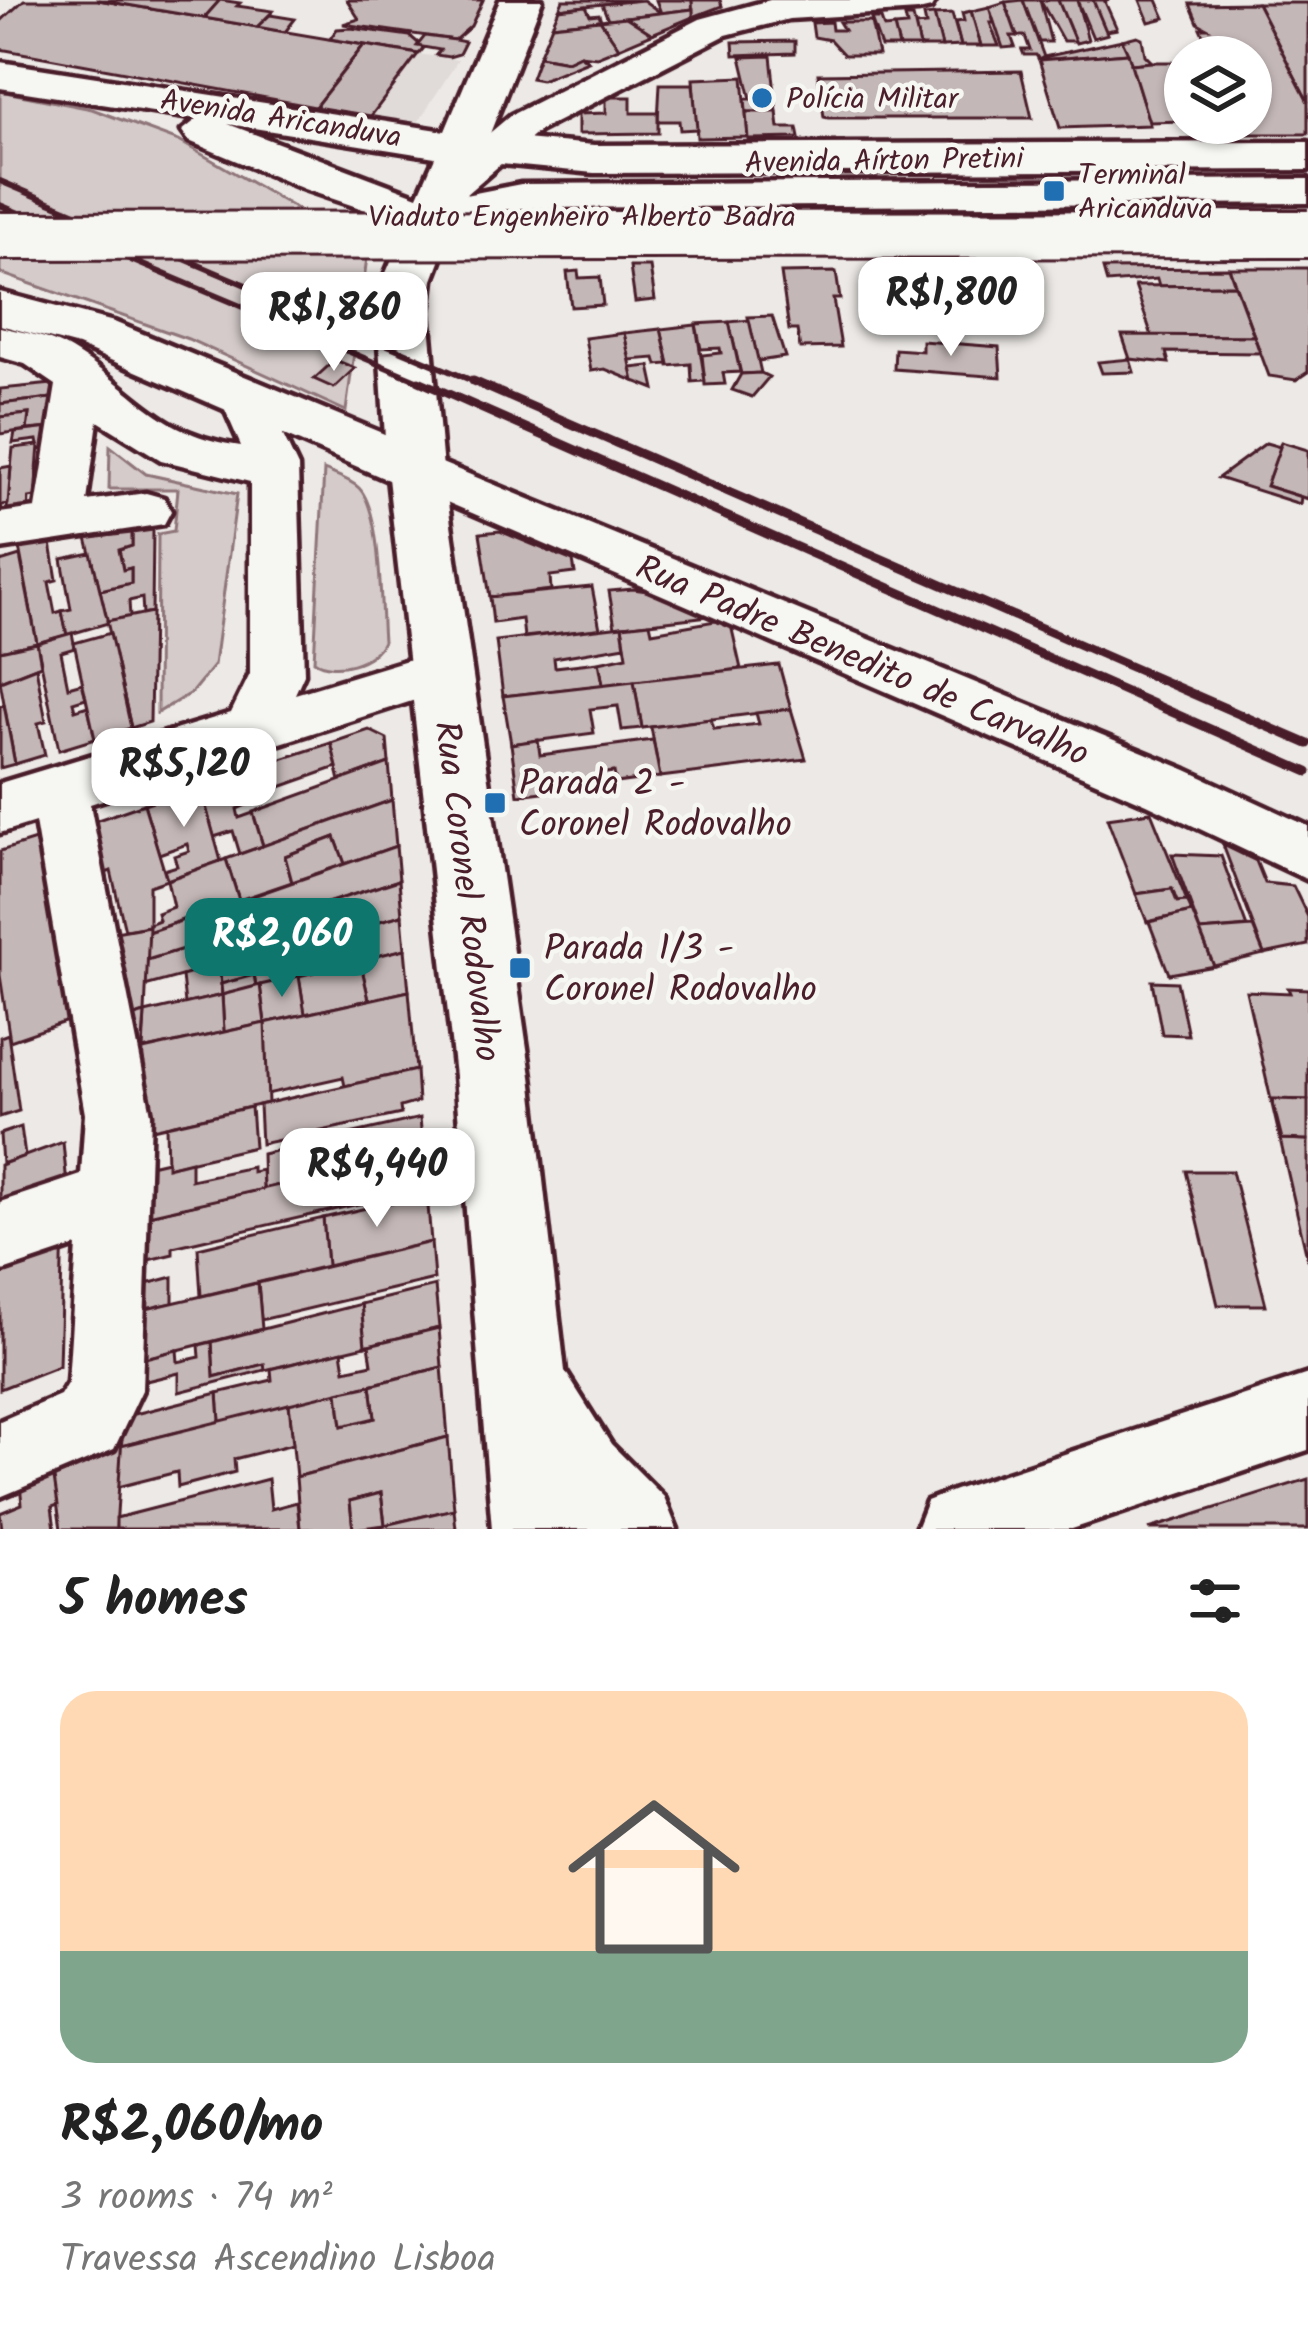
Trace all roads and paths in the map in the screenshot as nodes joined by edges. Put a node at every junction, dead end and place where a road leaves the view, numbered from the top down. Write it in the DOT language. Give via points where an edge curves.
graph roads {
  1 [pos="521,0"];
  2 [pos="918,0"];
  3 [pos="0,75"];
  4 [pos="101,91"];
  5 [pos="341,129"];
  6 [pos="493,140"];
  7 [pos="1308,156"];
  8 [pos="594,159"];
  9 [pos="271,160"];
  10 [pos="1308,191"];
  11 [pos="692,193"];
  12 [pos="436,206"];
  13 [pos="1308,214"];
  14 [pos="0,217"];
  15 [pos="1308,234"];
  16 [pos="0,236"];
  17 [pos="1308,249"];
  18 [pos="0,308"];
  19 [pos="0,342"];
  20 [pos="71,373"];
  21 [pos="0,374"];
  22 [pos="243,398"];
  23 [pos="274,467"];
  24 [pos="415,469"];
  25 [pos="146,511"];
  26 [pos="59,521"];
  27 [pos="0,531"];
  28 [pos="440,671"];
  29 [pos="277,705"];
  30 [pos="29,799"];
  31 [pos="1308,854"];
  32 [pos="115,1198"];
  33 [pos="0,1237"];
  34 [pos="524,1386"];
  35 [pos="1308,1412"];
  36 [pos="0,1459"];
  37 [pos="537,1529"];
  38 [pos="632,1529"];
  39 [pos="955,1529"];
  1 -- 6 [label="main road, Rua Coronel Rodovalho" via="485,88"];
  2 -- 6 [label="street" via="748,14"];
  3 -- 4 [label="main road, Avenida Aricanduva"];
  4 -- 5 [label="main road, Avenida Aricanduva"];
  4 -- 9 [label="main road, Avenida Aricanduva"];
  5 -- 6 [label="main road, Avenida Aricanduva"];
  5 -- 9 [label="main road"];
  6 -- 8 [label="main road, Avenida Aírton Pretini"];
  6 -- 12 [label="main road, Rua Coronel Rodovalho"];
  7 -- 8 [label="main road, Avenida Aírton Pretini"];
  8 -- 11 [label="street"];
  9 -- 12 [label="main road, Avenida Aricanduva"];
  10 -- 11 [label="street"];
  11 -- 12 [label="street"];
  12 -- 17 [label="main road" via="537,248 577,253"];
  12 -- 24 [label="main road, Rua Coronel Rodovalho" via="403,312"];
  13 -- 14 [label="main road, Viaduto Engenheiro Alberto Badra"];
  15 -- 16 [label="main road, Viaduto Engenheiro Alberto Badra, bridge"];
  18 -- 22 [label="main road" via="96,334"];
  19 -- 20 [label="street" via="35,348"];
  20 -- 21 [label="street"];
  20 -- 23 [label="street" via="171,446 210,462"];
  20 -- 26 [label="street"];
  22 -- 23 [label="street"];
  22 -- 24 [label="main road"];
  23 -- 29 [label="street"];
  24 -- 28 [label="main road, Rua Coronel Rodovalho"];
  24 -- 31 [label="street, Rua Padre Benedito de Carvalho"];
  25 -- 26 [label="street"];
  26 -- 27 [label="street"];
  28 -- 29 [label="street"];
  28 -- 34 [label="main road, Rua Coronel Rodovalho"];
  29 -- 30 [label="street"];
  30 -- 32 [label="street" via="118,1114"];
  32 -- 33 [label="street"];
  32 -- 36 [label="street" via="98,1409 73,1431"];
  34 -- 37 [label="main road, Rua Coronel Rodovalho"];
  34 -- 38 [label="main road" via="579,1476"];
  35 -- 39 [label="street"];
}
